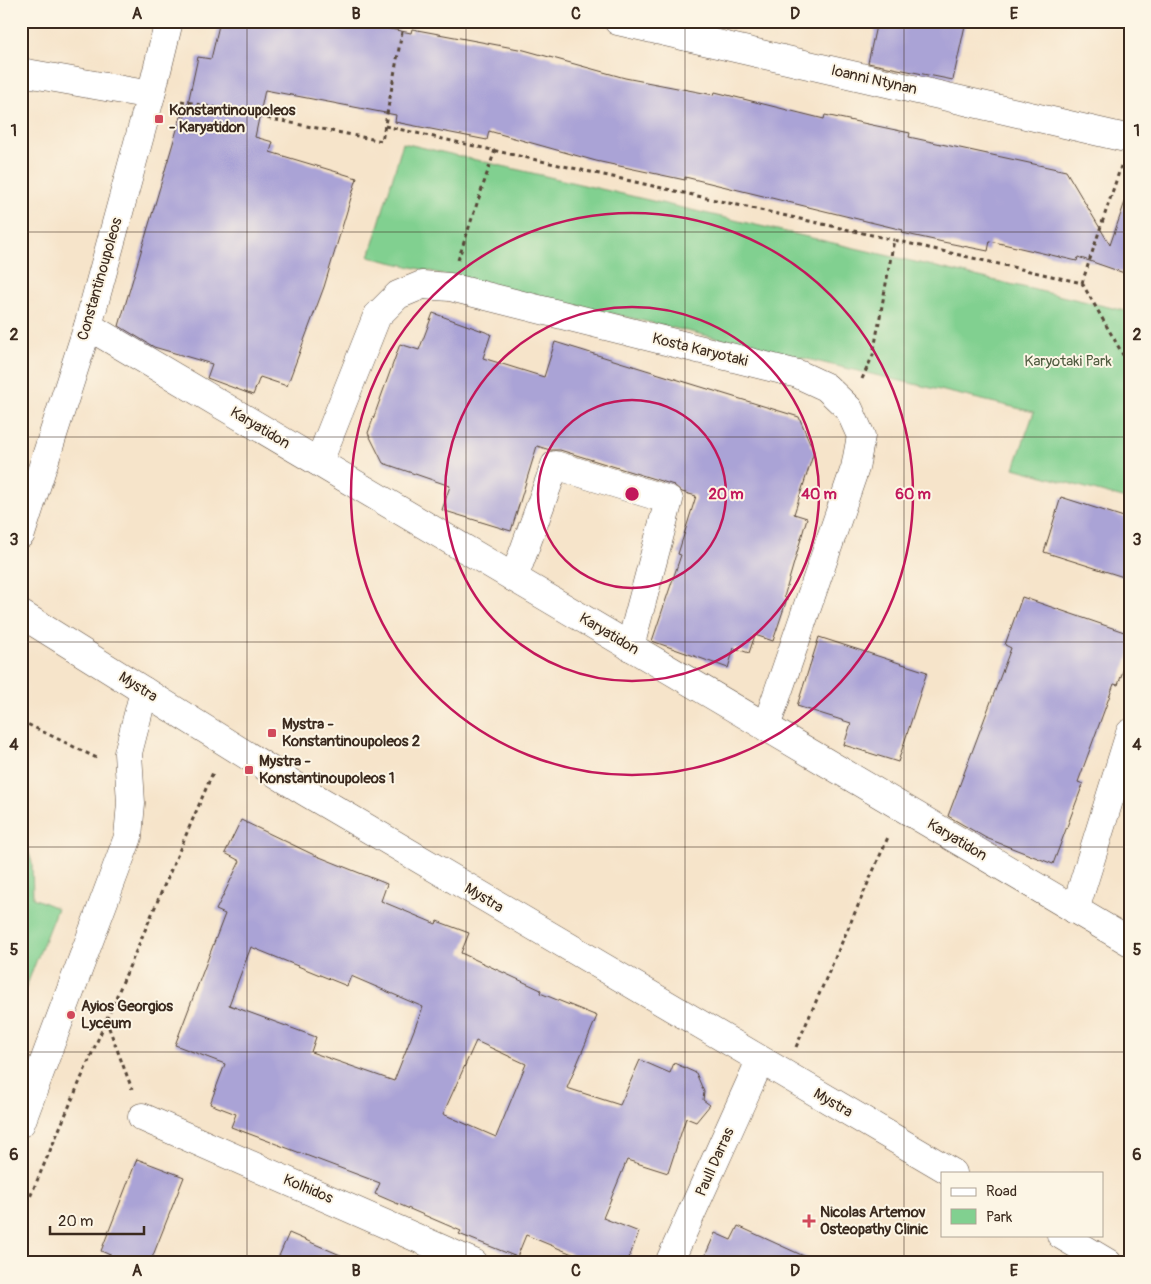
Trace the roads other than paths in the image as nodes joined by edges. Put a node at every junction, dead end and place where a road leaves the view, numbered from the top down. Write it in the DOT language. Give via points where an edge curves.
graph roads {
  1 [pos="169,21"];
  2 [pos="618,21"];
  3 [pos="21,72"];
  4 [pos="151,95"];
  5 [pos="1127,148"];
  6 [pos="88,326"];
  7 [pos="319,462"];
  8 [pos="21,534"];
  9 [pos="514,578"];
  10 [pos="21,614"];
  11 [pos="630,647"];
  12 [pos="144,691"];
  13 [pos="766,727"];
  14 [pos="1130,733"];
  15 [pos="1074,910"];
  16 [pos="1130,942"];
  17 [pos="760,1061"];
  18 [pos="142,1117"];
  19 [pos="21,1123"];
  20 [pos="951,1172"];
  21 [pos="1063,1236"];
  22 [pos="474,1263"];
  23 [pos="669,1263"];
  24 [pos="1108,1263"];
  1 -- 4 [label="street, Constantinoupoleos"];
  2 -- 5 [label="street, Ioanni Ntynan"];
  3 -- 4 [label="street"];
  4 -- 6 [label="street, Constantinoupoleos"];
  6 -- 7 [label="street, Karyatidon"];
  6 -- 8 [label="street, Constantinoupoleos"];
  7 -- 9 [label="street, Karyatidon"];
  7 -- 13 [label="street, Kosta Karyotaki" via="377,316 398,296 422,285 450,287 798,374 826,387 849,409 861,436 855,468"];
  9 -- 11 [label="street, Karyatidon"];
  9 -- 11 [label="street" via="556,465 669,500"];
  10 -- 12 [label="street, Mystra"];
  11 -- 13 [label="street, Karyatidon"];
  12 -- 17 [label="street, Mystra" via="304,791"];
  12 -- 19 [label="street" via="128,753 131,803 128,837"];
  13 -- 15 [label="street, Karyatidon"];
  14 -- 15 [label="street"];
  15 -- 16 [label="street, Karyatidon"];
  17 -- 20 [label="street, Mystra"];
  17 -- 23 [label="street, Paull Darras"];
  18 -- 22 [label="street, Kolhidos"];
  21 -- 24 [label="street"];
}
